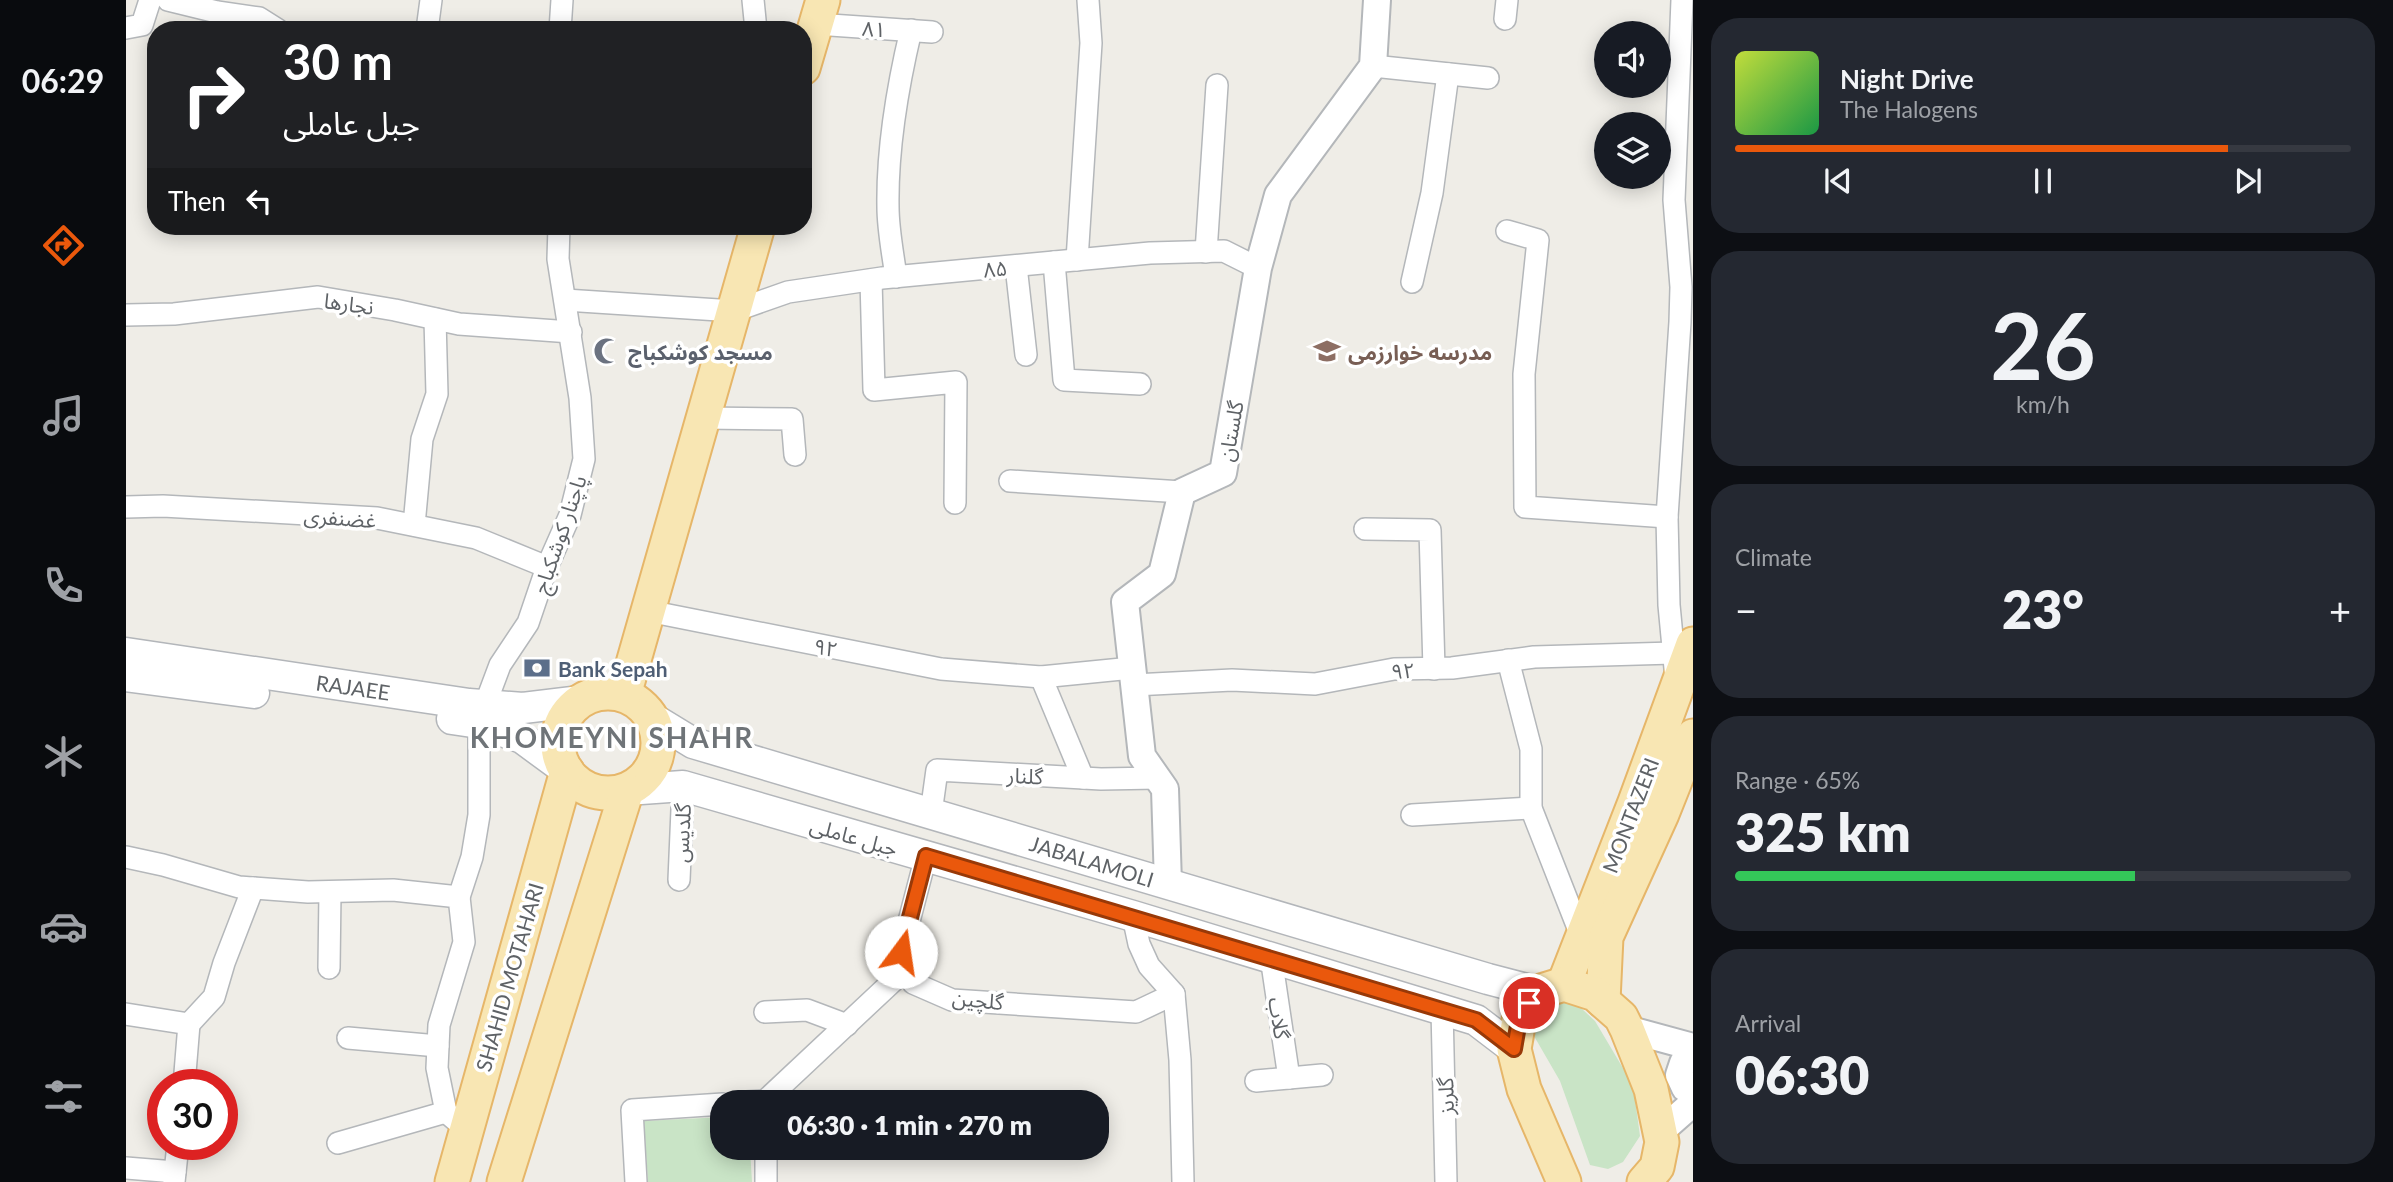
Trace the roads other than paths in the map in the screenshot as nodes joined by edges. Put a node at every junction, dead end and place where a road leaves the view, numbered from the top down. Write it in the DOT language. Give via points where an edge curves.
graph roads {
  1 [pos="150,0"];
  2 [pos="168,0"];
  3 [pos="431,0"];
  4 [pos="562,0"];
  5 [pos="752,0"];
  6 [pos="1088,0"];
  7 [pos="1377,0"];
  8 [pos="1682,0"];
  9 [pos="819,12"];
  10 [pos="262,21"];
  11 [pos="428,21"];
  12 [pos="561,21"];
  13 [pos="755,21"];
  14 [pos="126,28"];
  15 [pos="812,36"];
  16 [pos="1373,66"];
  17 [pos="1448,74"];
  18 [pos="1488,78"];
  19 [pos="1217,85"];
  20 [pos="1507,231"];
  21 [pos="559,235"];
  22 [pos="755,235"];
  23 [pos="1206,252"];
  24 [pos="1077,260"];
  25 [pos="1054,262"];
  26 [pos="1016,266"];
  27 [pos="1258,268"];
  28 [pos="896,277"];
  29 [pos="871,280"];
  30 [pos="1412,282"];
  31 [pos="1687,288"];
  32 [pos="565,300"];
  33 [pos="734,312"];
  34 [pos="126,315"];
  35 [pos="435,319"];
  36 [pos="572,332"];
  37 [pos="1026,355"];
  38 [pos="1140,384"];
  39 [pos="703,418"];
  40 [pos="795,455"];
  41 [pos="1010,481"];
  42 [pos="1182,492"];
  43 [pos="955,503"];
  44 [pos="126,507"];
  45 [pos="126,514"];
  46 [pos="1667,517"];
  47 [pos="414,525"];
  48 [pos="1365,529"];
  49 [pos="547,567"];
  50 [pos="648,611"];
  51 [pos="1683,649"];
  52 [pos="126,653"];
  53 [pos="1508,660"];
  54 [pos="1434,668"];
  55 [pos="126,676"];
  56 [pos="1041,677"];
  57 [pos="1133,677"];
  58 [pos="624,695"];
  59 [pos="581,701"];
  60 [pos="482,714"];
  61 [pos="652,718"];
  62 [pos="1693,736"];
  63 [pos="710,748"];
  64 [pos="567,771"];
  65 [pos="1083,778"];
  66 [pos="1158,778"];
  67 [pos="1683,783"];
  68 [pos="688,788"];
  69 [pos="627,790"];
  70 [pos="1531,808"];
  71 [pos="931,813"];
  72 [pos="1412,815"];
  73 [pos="926,856"];
  74 [pos="126,857"];
  75 [pos="678,880"];
  76 [pos="1168,884"];
  77 [pos="253,888"];
  78 [pos="330,892"];
  79 [pos="459,897"];
  80 [pos="1133,916"];
  81 [pos="1582,938"];
  82 [pos="1271,957"];
  83 [pos="329,968"];
  84 [pos="906,968"];
  85 [pos="1551,988"];
  86 [pos="1174,994"];
  87 [pos="1603,1001"];
  88 [pos="1442,1009"];
  89 [pos="765,1012"];
  90 [pos="126,1014"];
  91 [pos="189,1024"];
  92 [pos="846,1025"];
  93 [pos="1627,1030"];
  94 [pos="348,1038"];
  95 [pos="438,1046"];
  96 [pos="1693,1047"];
  97 [pos="1514,1049"];
  98 [pos="1693,1058"];
  99 [pos="185,1069"];
  100 [pos="1322,1074"];
  101 [pos="1289,1078"];
  102 [pos="1256,1081"];
  103 [pos="773,1090"];
  104 [pos="1693,1093"];
  105 [pos="1693,1103"];
  106 [pos="710,1105"];
  107 [pos="456,1120"];
  108 [pos="1660,1132"];
  109 [pos="338,1143"];
  110 [pos="766,1160"];
  111 [pos="126,1168"];
  112 [pos="175,1177"];
  113 [pos="1653,1177"];
  114 [pos="452,1182"];
  115 [pos="504,1182"];
  116 [pos="635,1182"];
  117 [pos="766,1182"];
  118 [pos="1183,1182"];
  119 [pos="1446,1182"];
  120 [pos="1564,1182"];
  1 -- 14 [label="street" via="142,25"];
  2 -- 10 [label="street"];
  3 -- 11 [label="street"];
  4 -- 12 [label="street"];
  5 -- 13 [label="street"];
  6 -- 24 [label="street" via="1091,43"];
  7 -- 16 [label="street"];
  8 -- 31 [label="street" via="1674,200"];
  9 -- 15 [label="main road"];
  9 -- 28 [label="street, ۸۱" via="921,31 900,78 890,147 888,210"];
  16 -- 17 [label="street"];
  16 -- 27 [label="street, گلستان" via="1278,195"];
  17 -- 18 [label="street"];
  17 -- 30 [label="street" via="1432,193"];
  19 -- 23 [label="street"];
  20 -- 46 [label="street" via="1538,240 1524,374 1525,507"];
  21 -- 32 [label="street, پاچنار کوشکباج"];
  22 -- 33 [label="main road"];
  23 -- 24 [label="street, ۸۵"];
  23 -- 27 [label="street, ۸۵" via="1224,251"];
  24 -- 25 [label="street, ۸۵"];
  25 -- 26 [label="street, ۸۵"];
  25 -- 38 [label="street" via="1064,380"];
  26 -- 28 [label="street, ۸۵"];
  26 -- 37 [label="street"];
  27 -- 42 [label="street, گلستان" via="1223,473"];
  28 -- 29 [label="street, ۸۵"];
  29 -- 33 [label="street, ۸۵" via="788,292"];
  29 -- 43 [label="street" via="874,390 957,383"];
  31 -- 46 [label="street" via="1680,321"];
  32 -- 33 [label="street"];
  32 -- 36 [label="street, پاچنار کوشکباج"];
  33 -- 39 [label="main road"];
  34 -- 35 [label="street, نجارها" via="318,297"];
  35 -- 36 [label="street, نجارها"];
  35 -- 47 [label="street" via="437,394 422,439"];
  36 -- 49 [label="street, پاچنار کوشکباج" via="584,459 570,515"];
  39 -- 40 [label="street" via="792,419"];
  39 -- 50 [label="main road"];
  41 -- 42 [label="street"];
  42 -- 57 [label="street" via="1162,574 1125,602"];
  44 -- 45 [label="street"];
  44 -- 47 [label="street, غضنفری" via="377,518"];
  46 -- 51 [label="street" via="1668,605"];
  47 -- 49 [label="street, غضنفری" via="476,538"];
  48 -- 54 [label="street" via="1430,530"];
  49 -- 60 [label="street, پاچنار کوشکباج" via="528,623 500,665"];
  50 -- 56 [label="street, ۹۲" via="941,669"];
  50 -- 58 [label="main road"];
  51 -- 53 [label="street, ۹۲"];
  51 -- 81 [label="main road, MONTAZERI" via="1677,688"];
  52 -- 60 [label="main road, RAJAEE"];
  53 -- 54 [label="street, ۹۲"];
  53 -- 70 [label="street" via="1531,749"];
  54 -- 57 [label="street, ۹۲" via="1395,669 1315,684"];
  55 -- 60 [label="main road, RAJAEE"];
  56 -- 57 [label="street, ۹۲"];
  56 -- 65 [label="street"];
  57 -- 66 [label="street" via="1142,756"];
  58 -- 59 [label="main road" via="594,695"];
  58 -- 61 [label="main road"];
  59 -- 60 [label="main road, RAJAEE"];
  59 -- 64 [label="main road" via="565,718 558,741"];
  60 -- 64 [label="main road, RAJAEE"];
  60 -- 79 [label="street, پاچنار کوشکباج" via="479,815"];
  61 -- 63 [label="main road, JABALAMOLI" via="692,743"];
  61 -- 69 [label="main road" via="659,751 653,768"];
  62 -- 67 [label="main road, MONTAZERI"];
  63 -- 68 [label="main road" via="693,760"];
  63 -- 71 [label="main road, JABALAMOLI"];
  64 -- 69 [label="main road" via="594,792"];
  64 -- 107 [label="main road, SHAHID MOTAHARI"];
  65 -- 66 [label="street, گلنار"];
  65 -- 71 [label="street, گلنار" via="937,770"];
  66 -- 76 [label="street" via="1165,789"];
  67 -- 87 [label="main road, MONTAZERI" via="1606,937"];
  68 -- 69 [label="main road, جبل عاملی"];
  68 -- 73 [label="main road, جبل عاملی"];
  68 -- 75 [label="street, گلدیس"];
  69 -- 115 [label="main road"];
  70 -- 72 [label="street"];
  70 -- 81 [label="street"];
  71 -- 76 [label="main road, JABALAMOLI"];
  73 -- 80 [label="main road, جبل عاملی"];
  73 -- 84 [label="street" via="901,952"];
  74 -- 77 [label="street"];
  76 -- 85 [label="main road, JABALAMOLI" via="1488,979"];
  77 -- 78 [label="street"];
  77 -- 91 [label="street" via="214,997"];
  78 -- 79 [label="street" via="393,890"];
  78 -- 83 [label="street"];
  79 -- 95 [label="street" via="464,942 439,1025"];
  80 -- 82 [label="main road, جبل عاملی"];
  80 -- 86 [label="street" via="1149,966"];
  81 -- 85 [label="main road, MONTAZERI"];
  82 -- 88 [label="main road, جبل عاملی"];
  82 -- 101 [label="street, گلاب"];
  84 -- 86 [label="street, گلچین" via="913,984 952,1000 1136,1012"];
  84 -- 92 [label="street"];
  85 -- 87 [label="main road" via="1595,994"];
  85 -- 97 [label="main road, MONTAZERI" via="1520,1014"];
  86 -- 118 [label="street"];
  87 -- 93 [label="main road" via="1621,1017"];
  88 -- 97 [label="main road, جبل عاملی" via="1476,1020"];
  88 -- 119 [label="street, گلریز"];
  89 -- 92 [label="street" via="807,1010"];
  90 -- 91 [label="street"];
  91 -- 99 [label="street"];
  92 -- 103 [label="street"];
  93 -- 96 [label="street"];
  93 -- 108 [label="main road" via="1651,1089"];
  94 -- 95 [label="street"];
  95 -- 107 [label="street" via="437,1068"];
  97 -- 120 [label="main road" via="1524,1089"];
  98 -- 104 [label="street" via="1683,1063 1679,1075"];
  100 -- 101 [label="street"];
  101 -- 102 [label="street"];
  105 -- 108 [label="street"];
  106 -- 116 [label="street" via="632,1110"];
  107 -- 109 [label="street"];
  107 -- 114 [label="main road, SHAHID MOTAHARI"];
  108 -- 113 [label="main road" via="1662,1142"];
  110 -- 117 [label="street"];
  111 -- 112 [label="street"];
}
